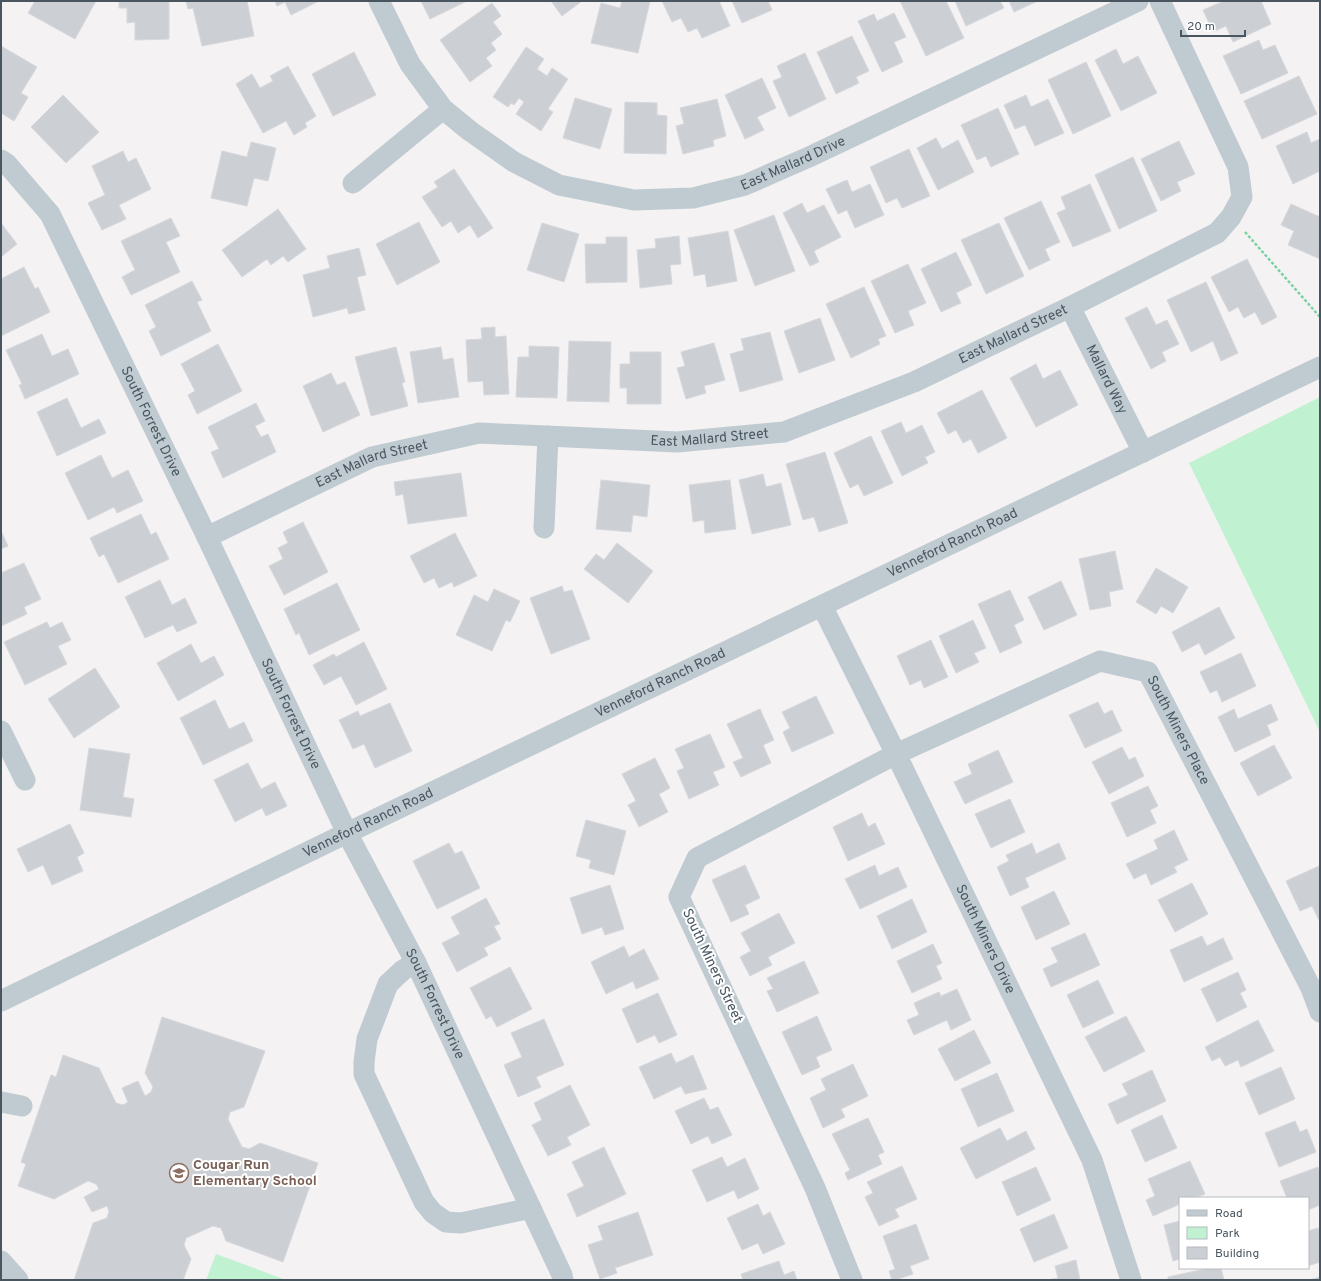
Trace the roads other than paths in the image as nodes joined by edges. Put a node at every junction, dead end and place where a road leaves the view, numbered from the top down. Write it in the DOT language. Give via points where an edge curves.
graph roads {
  1 [pos="379,1"];
  2 [pos="1138,1"];
  3 [pos="1160,1"];
  4 [pos="443,109"];
  5 [pos="1,160"];
  6 [pos="353,183"];
  7 [pos="1070,307"];
  8 [pos="1320,367"];
  9 [pos="548,436"];
  10 [pos="1143,452"];
  11 [pos="544,528"];
  12 [pos="207,537"];
  13 [pos="822,606"];
  14 [pos="1,731"];
  15 [pos="896,754"];
  16 [pos="25,780"];
  17 [pos="347,833"];
  18 [pos="416,963"];
  19 [pos="1316,986"];
  20 [pos="1,1001"];
  21 [pos="1320,1012"];
  22 [pos="1,1102"];
  23 [pos="22,1106"];
  24 [pos="530,1208"];
  25 [pos="1,1261"];
  26 [pos="18,1280"];
  27 [pos="563,1280"];
  28 [pos="852,1280"];
  29 [pos="1131,1280"];
  1 -- 4 [label="street, East Mallard Drive" via="410,64"];
  2 -- 4 [label="street, East Mallard Drive" via="809,157 745,185 693,198 634,200 559,185 514,162"];
  3 -- 7 [label="street, East Mallard Street" via="1238,167 1242,197 1231,217 1217,233"];
  4 -- 6 [label="street"];
  5 -- 12 [label="street, South Forrest Drive" via="50,214"];
  7 -- 9 [label="street, East Mallard Street" via="914,382 784,432 677,442"];
  7 -- 10 [label="street, Mallard Way"];
  8 -- 10 [label="street, Venneford Ranch Road"];
  9 -- 11 [label="street"];
  9 -- 12 [label="street, East Mallard Street" via="479,433 372,457"];
  10 -- 13 [label="street, Venneford Ranch Road"];
  12 -- 17 [label="street, South Forrest Drive"];
  13 -- 15 [label="street, South Miners Drive"];
  13 -- 17 [label="street, Venneford Ranch Road"];
  14 -- 16 [label="street"];
  15 -- 19 [label="street, South Miners Place" via="1100,661 1148,672"];
  15 -- 28 [label="street, South Miners Street" via="697,858 679,897 815,1188"];
  15 -- 29 [label="street, South Miners Drive" via="1092,1160"];
  17 -- 18 [label="street, South Forrest Drive"];
  17 -- 20 [label="street, Venneford Ranch Road"];
  18 -- 24 [label="street, South Forrest Drive"];
  18 -- 24 [label="street" via="388,984 368,1039 364,1062 367,1081 424,1202 433,1213 446,1222 461,1223"];
  19 -- 21 [label="street, South Miners Place"];
  22 -- 23 [label="street"];
  24 -- 27 [label="street, South Forrest Drive"];
  25 -- 26 [label="street"];
}
